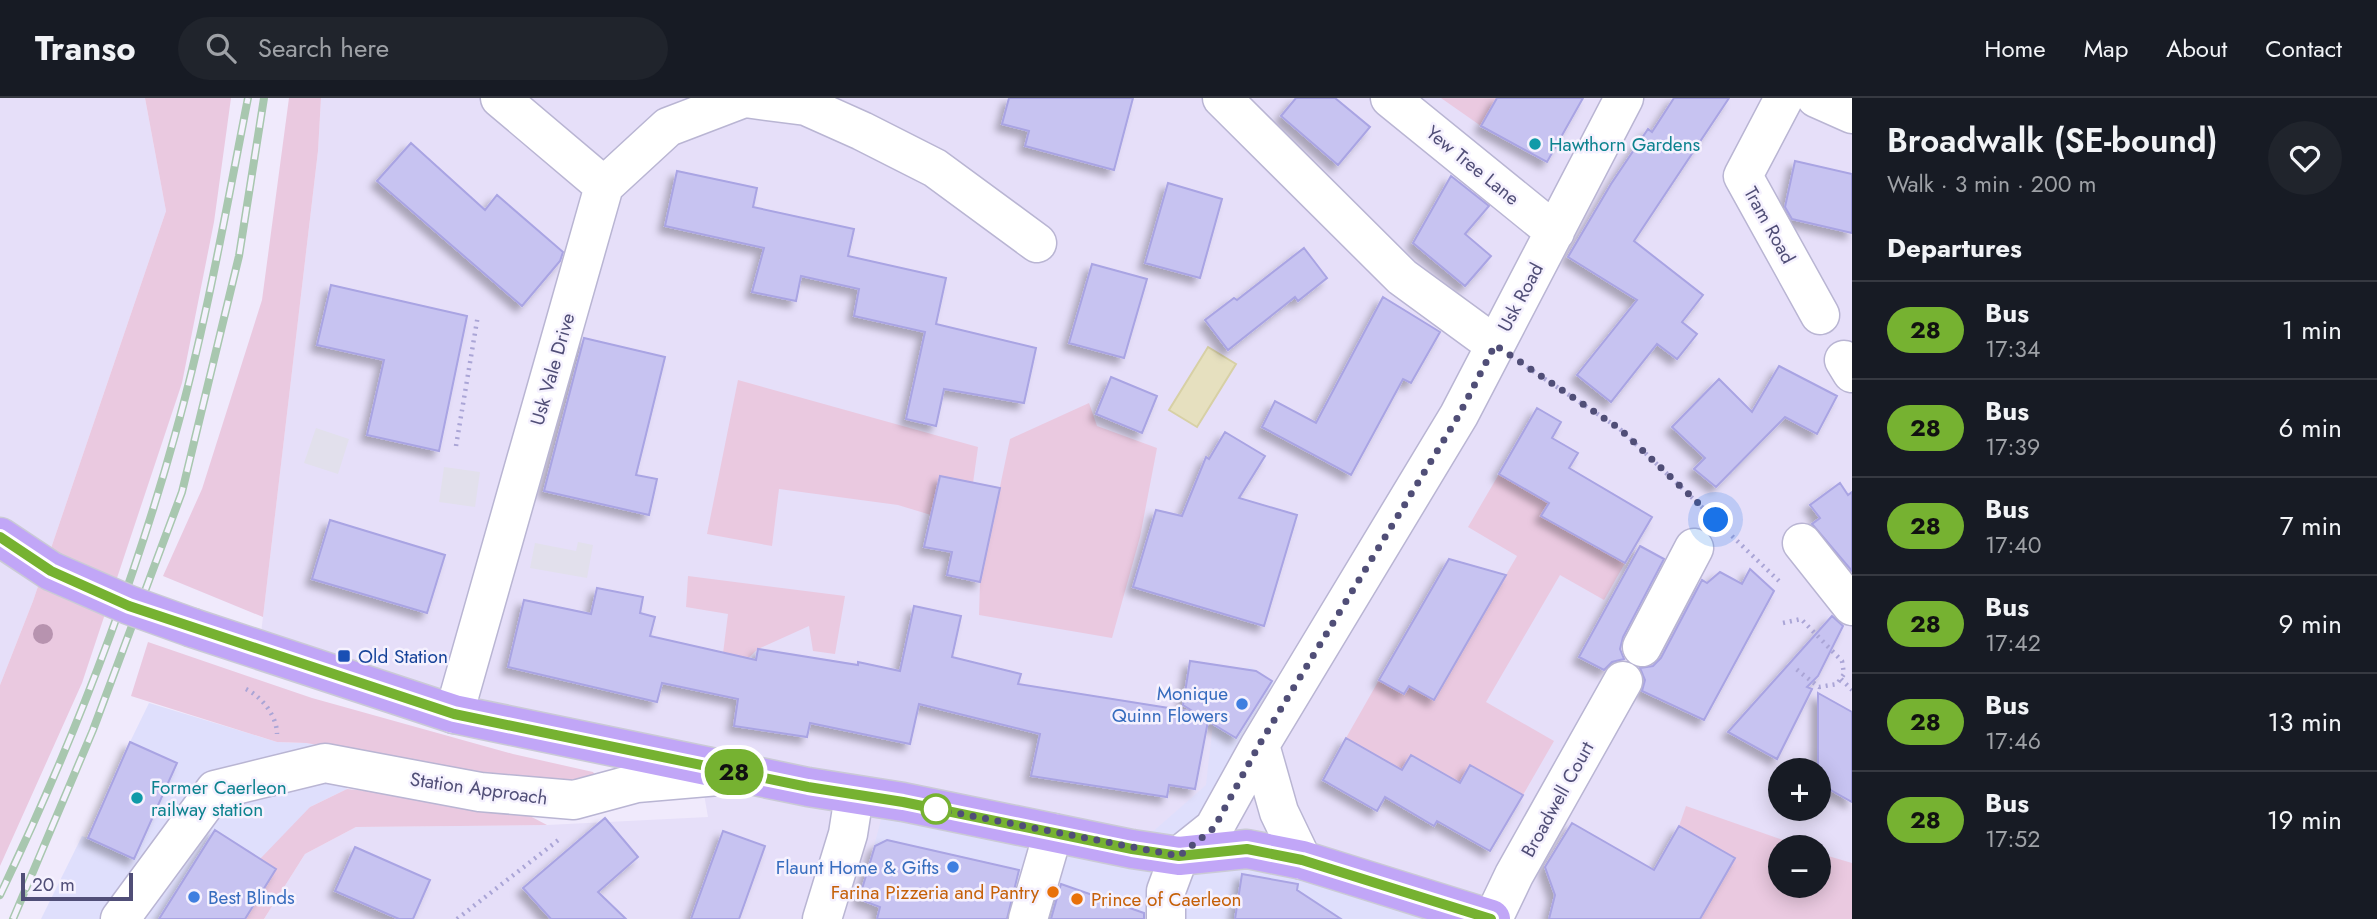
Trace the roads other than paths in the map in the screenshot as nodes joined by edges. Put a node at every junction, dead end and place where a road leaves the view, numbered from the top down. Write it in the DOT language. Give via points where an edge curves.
graph roads {
  1 [pos="500,98"];
  2 [pos="745,98"];
  3 [pos="1222,98"];
  4 [pos="1390,98"];
  5 [pos="1624,98"];
  6 [pos="1784,98"];
  7 [pos="1816,98"];
  8 [pos="1852,114"];
  9 [pos="604,186"];
  10 [pos="1555,232"];
  11 [pos="1037,243"];
  12 [pos="1820,315"];
  13 [pos="1495,345"];
  14 [pos="0,537"];
  15 [pos="1710,539"];
  16 [pos="1802,543"];
  17 [pos="1852,606"];
  18 [pos="1642,647"];
  19 [pos="1623,681"];
  20 [pos="454,714"];
  21 [pos="1259,745"];
  22 [pos="744,774"];
  23 [pos="854,796"];
  24 [pos="1053,832"];
  25 [pos="1179,856"];
  26 [pos="1302,860"];
  27 [pos="1487,918"];
  28 [pos="120,919"];
  29 [pos="822,919"];
  30 [pos="1028,919"];
  31 [pos="1166,919"];
  1 -- 9 [label="street"];
  2 -- 9 [label="street" via="668,127"];
  2 -- 11 [label="street" via="806,106 862,131 935,169"];
  3 -- 13 [label="street" via="1402,277"];
  4 -- 10 [label="street, Yew Tree Lane"];
  5 -- 10 [label="street, Usk Road"];
  6 -- 12 [label="street, Tram Road" via="1743,176"];
  7 -- 8 [label="street"];
  9 -- 20 [label="street, Usk Vale Drive"];
  10 -- 13 [label="street, Usk Road"];
  13 -- 21 [label="street, Usk Road" via="1459,415"];
  14 -- 20 [label="main road, bridge" via="51,571 129,606"];
  15 -- 18 [label="street"];
  16 -- 17 [label="street"];
  19 -- 27 [label="street, Broadwell Court"];
  20 -- 22 [label="main road"];
  21 -- 25 [label="street, Usk Road" via="1214,828"];
  21 -- 26 [label="street" via="1279,811"];
  22 -- 23 [label="main road"];
  22 -- 28 [label="street, Station Approach" via="637,783 573,800 480,792 325,762 215,790"];
  23 -- 24 [label="main road"];
  23 -- 29 [label="street" via="848,834"];
  24 -- 25 [label="main road"];
  24 -- 30 [label="street"];
  25 -- 26 [label="main road" via="1247,849"];
  25 -- 31 [label="street" via="1166,891"];
  26 -- 27 [label="main road"];
}
